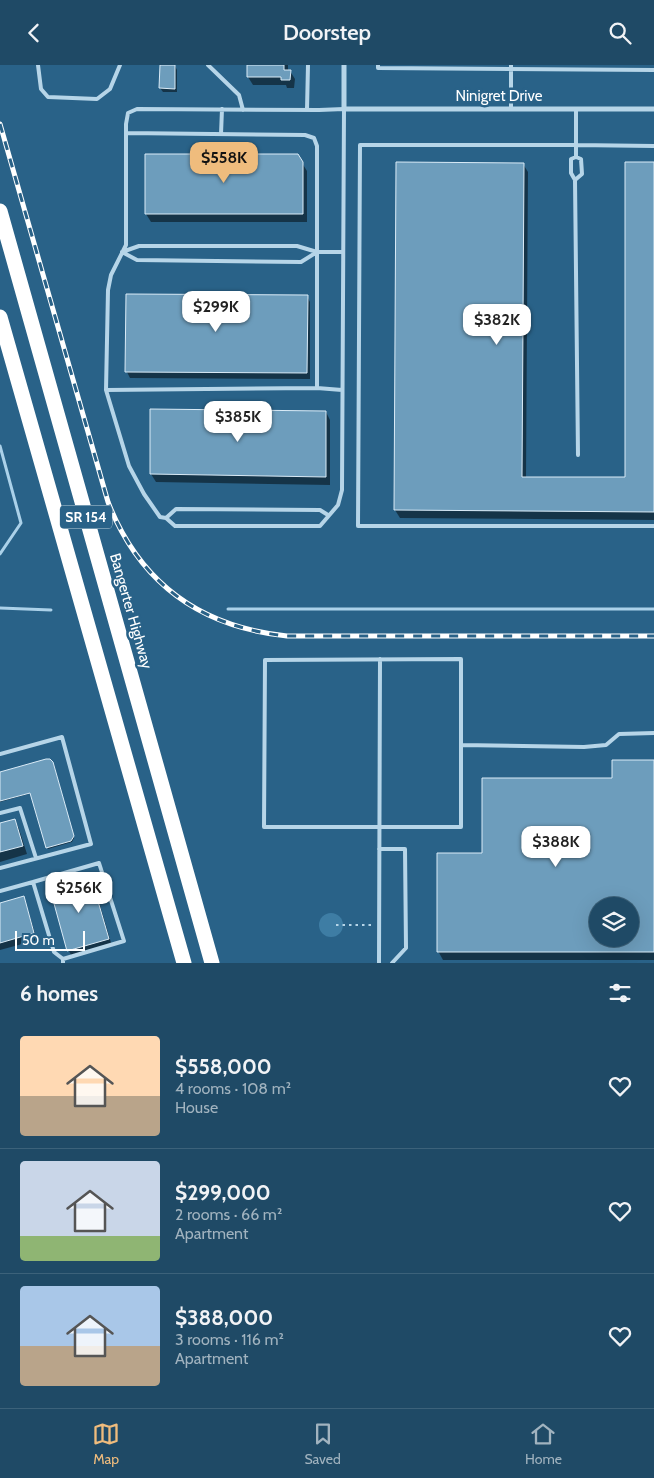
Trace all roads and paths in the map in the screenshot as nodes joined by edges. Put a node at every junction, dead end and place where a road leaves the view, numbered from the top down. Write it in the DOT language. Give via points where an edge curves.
graph roads {
  1 [pos="38,65"];
  2 [pos="120,65"];
  3 [pos="208,65"];
  4 [pos="308,65"];
  5 [pos="344,65"];
  6 [pos="378,65"];
  7 [pos="510,67"];
  8 [pos="654,70"];
  9 [pos="222,109"];
  10 [pos="243,109"];
  11 [pos="344,109"];
  12 [pos="511,109"];
  13 [pos="576,109"];
  14 [pos="654,109"];
  15 [pos="307,110"];
  16 [pos="126,133"];
  17 [pos="221,134"];
  18 [pos="576,145"];
  19 [pos="654,146"];
  20 [pos="576,157"];
  21 [pos="575,180"];
  22 [pos="0,211"];
  23 [pos="122,252"];
  24 [pos="317,252"];
  25 [pos="343,252"];
  26 [pos="0,317"];
  27 [pos="317,388"];
  28 [pos="106,390"];
  29 [pos="342,390"];
  30 [pos="578,455"];
  31 [pos="328,515"];
  32 [pos="166,518"];
  33 [pos="654,526"];
  34 [pos="380,659"];
  35 [pos="654,733"];
  36 [pos="461,745"];
  37 [pos="0,754"];
  38 [pos="0,813"];
  39 [pos="378,827"];
  40 [pos="378,849"];
  41 [pos="36,858"];
  42 [pos="0,868"];
  43 [pos="33,882"];
  44 [pos="0,891"];
  45 [pos="336,925"];
  46 [pos="379,925"];
  47 [pos="63,961"];
  48 [pos="184,963"];
  49 [pos="212,963"];
  50 [pos="379,963"];
  51 [pos="392,963"];
  1 -- 2 [label="lane" via="41,89 48,97 97,99 110,89"];
  3 -- 10 [label="lane" via="239,95"];
  4 -- 15 [label="lane"];
  5 -- 11 [label="street"];
  6 -- 7 [label="lane" via="378,68"];
  7 -- 8 [label="lane"];
  7 -- 12 [label="lane"];
  9 -- 10 [label="lane"];
  9 -- 16 [label="lane" via="137,109 128,113"];
  9 -- 17 [label="lane"];
  10 -- 15 [label="lane"];
  11 -- 12 [label="street, Ninigret Drive"];
  11 -- 15 [label="lane"];
  11 -- 25 [label="lane"];
  12 -- 13 [label="street, Ninigret Drive"];
  13 -- 14 [label="street, Ninigret Drive"];
  13 -- 18 [label="lane"];
  16 -- 17 [label="lane"];
  16 -- 23 [label="lane" via="126,245"];
  17 -- 24 [label="lane" via="305,135 314,139 317,146"];
  18 -- 19 [label="lane"];
  18 -- 20 [label="lane"];
  18 -- 33 [label="lane" via="360,145 358,526"];
  20 -- 21 [label="lane" via="571,159 571,173"];
  20 -- 21 [label="lane" via="581,159 582,174"];
  21 -- 30 [label="lane"];
  22 -- 49 [label="highway, Bangerter Highway / SR 154"];
  23 -- 24 [label="lane" via="139,246 297,246"];
  23 -- 24 [label="lane" via="137,260 291,262 301,262"];
  23 -- 28 [label="lane" via="108,290"];
  24 -- 25 [label="lane"];
  24 -- 27 [label="lane"];
  25 -- 29 [label="lane"];
  26 -- 48 [label="highway, SR 154"];
  27 -- 28 [label="lane"];
  27 -- 29 [label="lane"];
  28 -- 32 [label="lane" via="129,466 149,502 160,517"];
  29 -- 31 [label="lane" via="342,490 338,505"];
  31 -- 32 [label="lane" via="320,510 176,509"];
  31 -- 32 [label="lane" via="320,526 175,526"];
  34 -- 36 [label="lane" via="461,659"];
  34 -- 39 [label="lane"];
  34 -- 39 [label="lane" via="265,660 264,827"];
  35 -- 36 [label="lane" via="619,734 606,745 584,747"];
  36 -- 39 [label="lane" via="461,827"];
  37 -- 41 [label="lane" via="62,737 91,844"];
  38 -- 41 [label="lane" via="20,807"];
  39 -- 40 [label="lane"];
  40 -- 46 [label="lane"];
  40 -- 51 [label="lane" via="405,849 406,948"];
  41 -- 42 [label="lane"];
  43 -- 44 [label="lane"];
  43 -- 47 [label="lane" via="54,952"];
  43 -- 47 [label="lane" via="99,863 124,941"];
  45 -- 46 [label="path"];
  46 -- 50 [label="lane"];
}
